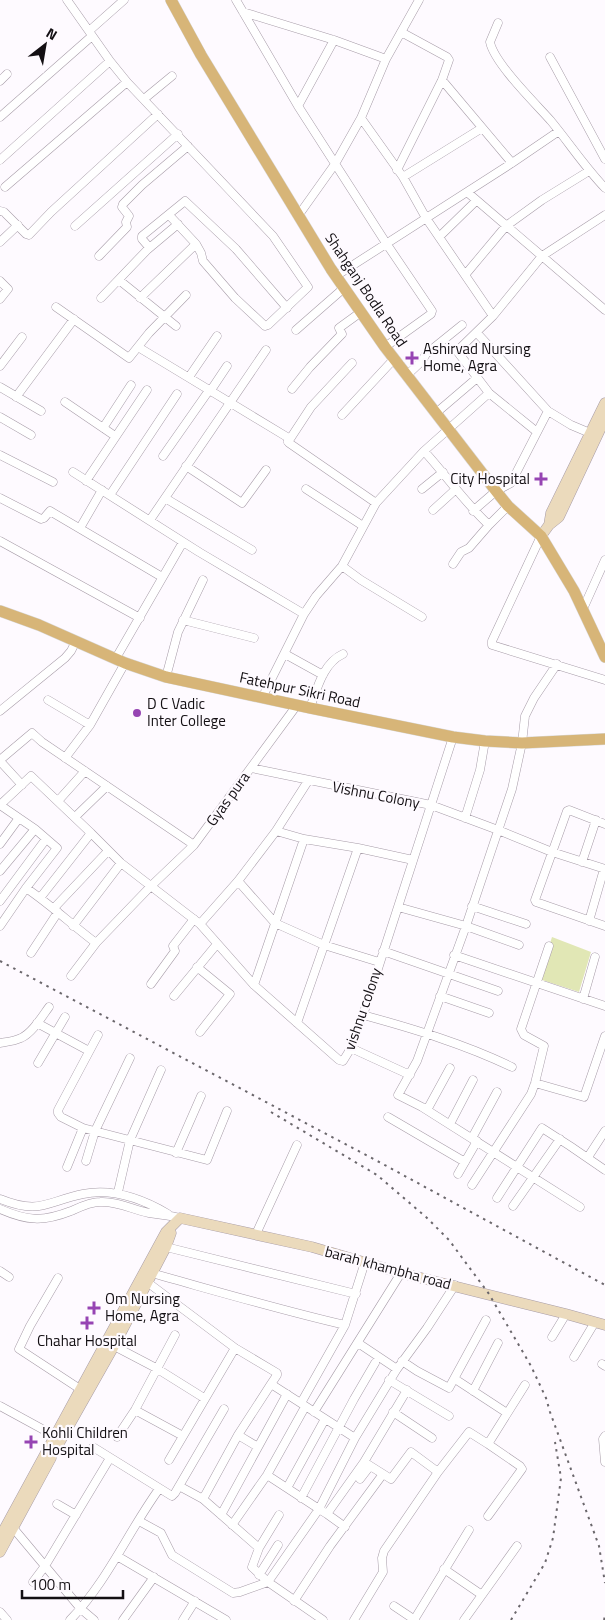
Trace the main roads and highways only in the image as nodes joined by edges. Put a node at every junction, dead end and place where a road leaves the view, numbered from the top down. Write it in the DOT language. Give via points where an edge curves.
graph roads {
  1 [pos="171,0"];
  2 [pos="1,613"];
  3 [pos="605,657"];
  4 [pos="605,739"];
  1 -- 3 [label="main road, Shahganj Bodla Road" via="336,276 385,347 496,491 541,536 574,591"];
  2 -- 4 [label="main road, Fatehpur Sikri Road" via="39,625 120,661 166,677 262,698 485,741 522,743"];
}
